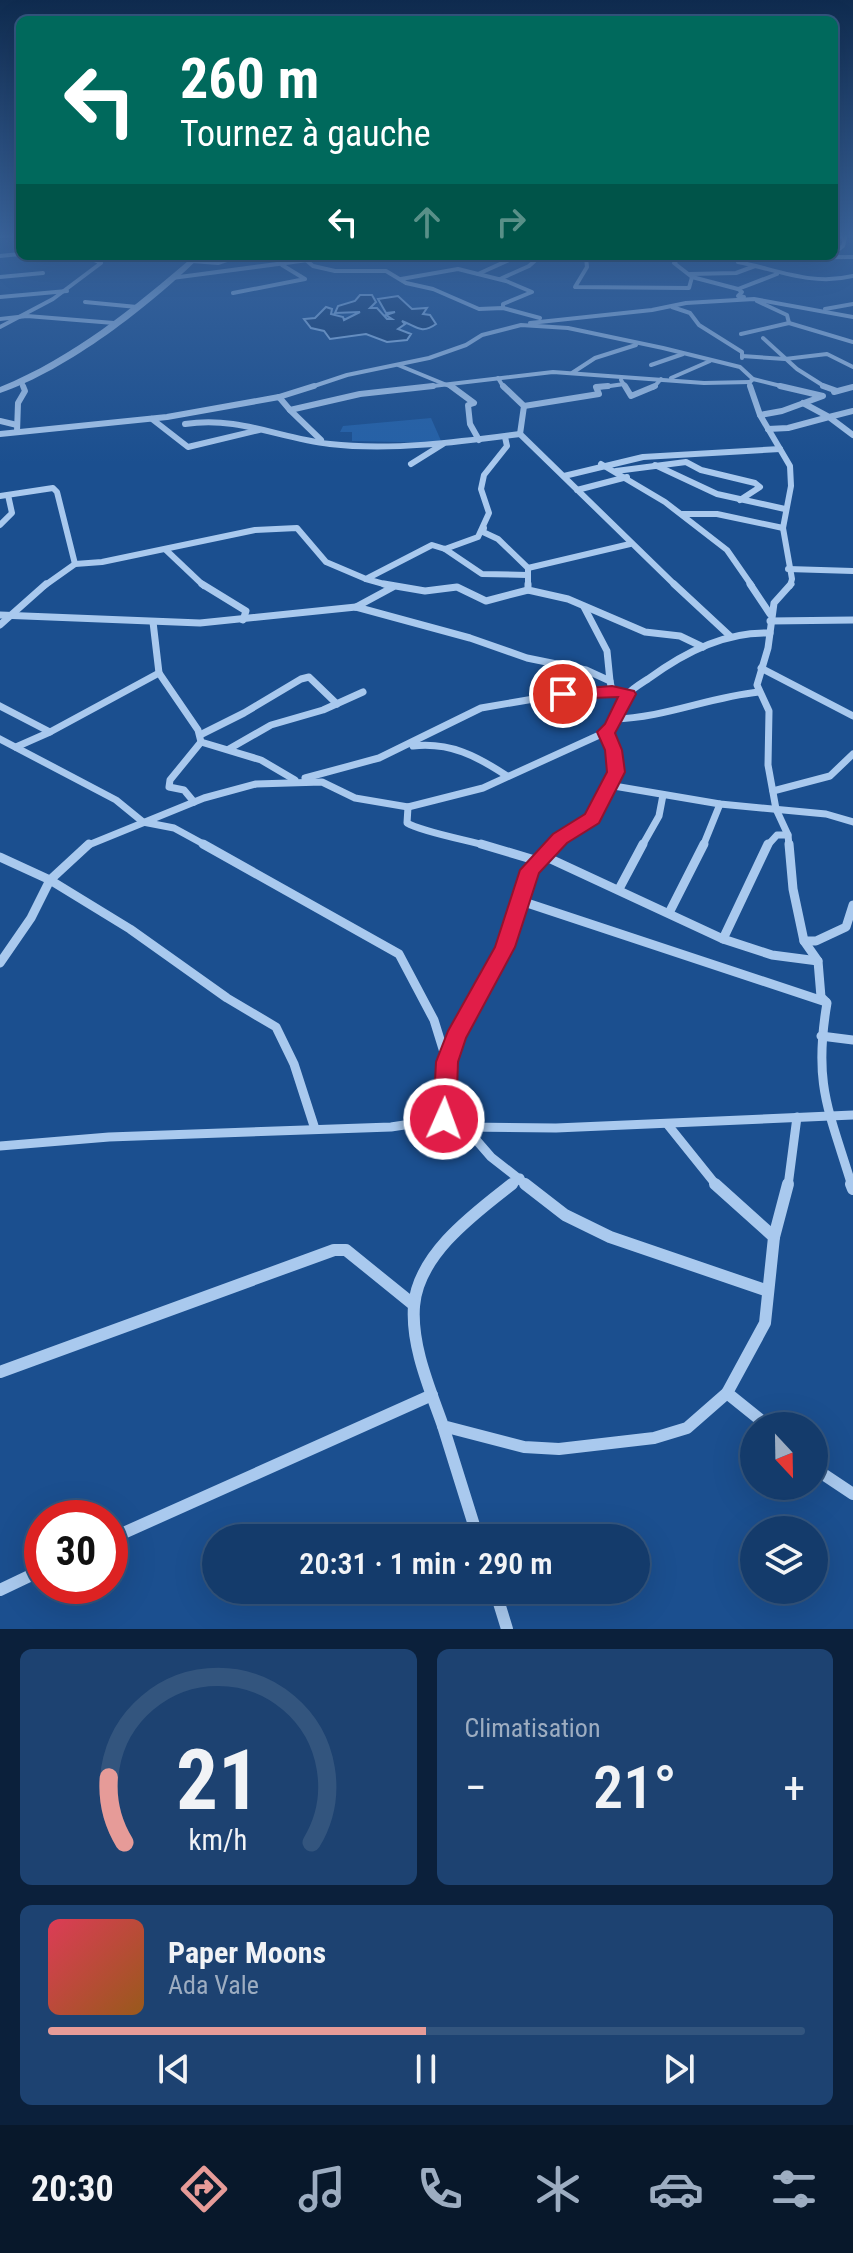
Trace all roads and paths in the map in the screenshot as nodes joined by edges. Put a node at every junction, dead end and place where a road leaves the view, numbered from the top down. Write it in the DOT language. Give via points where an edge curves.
graph roads {
  1 [pos="35,311"];
  2 [pos="131,311"];
  3 [pos="513,311"];
  4 [pos="630,311"];
  5 [pos="684,311"];
  6 [pos="779,311"];
  7 [pos="825,311"];
  8 [pos="27,316"];
  9 [pos="853,317"];
  10 [pos="557,318"];
  11 [pos="0,319"];
  12 [pos="114,323"];
  13 [pos="789,323"];
  14 [pos="521,325"];
  15 [pos="0,327"];
  16 [pos="741,334"];
  17 [pos="763,338"];
  18 [pos="853,342"];
  19 [pos="640,343"];
  20 [pos="683,353"];
  21 [pos="742,356"];
  22 [pos="785,359"];
  23 [pos="711,361"];
  24 [pos="398,365"];
  25 [pos="651,365"];
  26 [pos="740,367"];
  27 [pos="853,367"];
  28 [pos="571,374"];
  29 [pos="619,376"];
  30 [pos="498,378"];
  31 [pos="661,379"];
  32 [pos="670,379"];
  33 [pos="752,380"];
  34 [pos="22,382"];
  35 [pos="624,384"];
  36 [pos="450,385"];
  37 [pos="819,385"];
  38 [pos="851,388"];
  39 [pos="0,390"];
  40 [pos="809,391"];
  41 [pos="837,391"];
  42 [pos="823,396"];
  43 [pos="279,397"];
  44 [pos="803,403"];
  45 [pos="524,406"];
  46 [pos="290,410"];
  47 [pos="853,411"];
  48 [pos="760,415"];
  49 [pos="829,417"];
  50 [pos="152,419"];
  51 [pos="0,421"];
  52 [pos="185,424"];
  53 [pos="17,428"];
  54 [pos="768,429"];
  55 [pos="260,430"];
  56 [pos="0,434"];
  57 [pos="520,434"];
  58 [pos="853,434"];
  59 [pos="505,437"];
  60 [pos="322,440"];
  61 [pos="479,440"];
  62 [pos="444,444"];
  63 [pos="780,449"];
  64 [pos="411,464"];
  65 [pos="601,464"];
  66 [pos="655,465"];
  67 [pos="615,472"];
  68 [pos="564,476"];
  69 [pos="628,477"];
  70 [pos="577,490"];
  71 [pos="8,495"];
  72 [pos="0,496"];
  73 [pos="740,500"];
  74 [pos="785,509"];
  75 [pos="682,514"];
  76 [pos="0,525"];
  77 [pos="484,528"];
  78 [pos="783,528"];
  79 [pos="630,544"];
  80 [pos="445,549"];
  81 [pos="166,550"];
  82 [pos="75,564"];
  83 [pos="788,569"];
  84 [pos="528,571"];
  85 [pos="853,571"];
  86 [pos="366,579"];
  87 [pos="393,587"];
  88 [pos="528,590"];
  89 [pos="356,607"];
  90 [pos="584,607"];
  91 [pos="0,615"];
  92 [pos="10,617"];
  93 [pos="770,618"];
  94 [pos="243,620"];
  95 [pos="853,620"];
  96 [pos="153,622"];
  97 [pos="0,625"];
  98 [pos="770,633"];
  99 [pos="730,636"];
  100 [pos="703,647"];
  101 [pos="761,668"];
  102 [pos="159,673"];
  103 [pos="610,681"];
  104 [pos="612,691"];
  105 [pos="363,692"];
  106 [pos="759,692"];
  107 [pos="628,694"];
  108 [pos="337,704"];
  109 [pos="0,706"];
  110 [pos="849,710"];
  111 [pos="853,716"];
  112 [pos="614,719"];
  113 [pos="50,732"];
  114 [pos="606,732"];
  115 [pos="200,738"];
  116 [pos="0,739"];
  117 [pos="16,747"];
  118 [pos="404,748"];
  119 [pos="229,749"];
  120 [pos="853,754"];
  121 [pos="507,776"];
  122 [pos="291,781"];
  123 [pos="608,785"];
  124 [pos="773,791"];
  125 [pos="663,795"];
  126 [pos="194,802"];
  127 [pos="720,804"];
  128 [pos="408,807"];
  129 [pos="776,809"];
  130 [pos="143,822"];
  131 [pos="853,822"];
  132 [pos="788,835"];
  133 [pos="0,857"];
  134 [pos="540,858"];
  135 [pos="50,880"];
  136 [pos="619,889"];
  137 [pos="521,901"];
  138 [pos="853,905"];
  139 [pos="669,913"];
  140 [pos="723,939"];
  141 [pos="804,941"];
  142 [pos="818,961"];
  143 [pos="0,963"];
  144 [pos="827,1003"];
  145 [pos="821,1036"];
  146 [pos="853,1040"];
  147 [pos="447,1062"];
  148 [pos="853,1115"];
  149 [pos="829,1116"];
  150 [pos="797,1117"];
  151 [pos="444,1119"];
  152 [pos="668,1125"];
  153 [pos="465,1127"];
  154 [pos="315,1129"];
  155 [pos="0,1146"];
  156 [pos="520,1178"];
  157 [pos="853,1189"];
  158 [pos="774,1237"];
  159 [pos="768,1291"];
  160 [pos="414,1305"];
  161 [pos="0,1372"];
  162 [pos="727,1393"];
  163 [pos="432,1395"];
  164 [pos="751,1412"];
  165 [pos="443,1426"];
  166 [pos="828,1477"];
  167 [pos="853,1494"];
  168 [pos="474,1524"];
  169 [pos="128,1531"];
  170 [pos="24,1579"];
  171 [pos="0,1590"];
  172 [pos="498,1604"];
  173 [pos="503,1628"];
  1 -- 8 [label="street"];
  2 -- 12 [label="street"];
  3 -- 10 [label="street"];
  4 -- 10 [label="street"];
  5 -- 21 [label="street"];
  6 -- 13 [label="street"];
  7 -- 9 [label="street"];
  8 -- 11 [label="street"];
  8 -- 12 [label="street"];
  8 -- 15 [label="street"];
  10 -- 14 [label="street"];
  12 -- 34 [label="street"];
  13 -- 16 [label="street"];
  13 -- 18 [label="street"];
  14 -- 19 [label="street" via="568,328"];
  14 -- 24 [label="street"];
  17 -- 22 [label="street"];
  19 -- 20 [label="street"];
  19 -- 28 [label="street" via="595,358"];
  20 -- 23 [label="street"];
  20 -- 25 [label="street"];
  21 -- 22 [label="street"];
  21 -- 26 [label="street"];
  22 -- 27 [label="street" via="827,354"];
  22 -- 37 [label="street"];
  23 -- 26 [label="street"];
  23 -- 32 [label="street"];
  24 -- 36 [label="street"];
  24 -- 43 [label="street"];
  26 -- 33 [label="street"];
  28 -- 29 [label="street"];
  28 -- 30 [label="street"];
  29 -- 31 [label="street"];
  29 -- 35 [label="street"];
  30 -- 36 [label="street"];
  30 -- 45 [label="street"];
  31 -- 32 [label="street"];
  31 -- 35 [label="street" via="631,396"];
  32 -- 33 [label="street"];
  33 -- 40 [label="street"];
  33 -- 48 [label="street"];
  34 -- 39 [label="street"];
  34 -- 53 [label="street"];
  35 -- 45 [label="street" via="596,387 599,394 569,401"];
  36 -- 46 [label="street" via="353,395"];
  36 -- 61 [label="street" via="474,403 468,405 470,424"];
  37 -- 40 [label="street"];
  37 -- 41 [label="street"];
  38 -- 41 [label="street"];
  40 -- 42 [label="street"];
  41 -- 42 [label="street"];
  42 -- 44 [label="street"];
  43 -- 46 [label="street"];
  43 -- 50 [label="street"];
  44 -- 48 [label="street"];
  44 -- 49 [label="street"];
  45 -- 57 [label="street"];
  46 -- 60 [label="street"];
  47 -- 49 [label="street"];
  48 -- 54 [label="street"];
  49 -- 54 [label="street"];
  49 -- 58 [label="street"];
  50 -- 53 [label="street"];
  50 -- 55 [label="street" via="188,447"];
  51 -- 53 [label="street"];
  52 -- 55 [label="street" via="228,421"];
  53 -- 56 [label="street"];
  54 -- 63 [label="street"];
  55 -- 60 [label="street"];
  57 -- 59 [label="street"];
  57 -- 68 [label="street"];
  59 -- 61 [label="street"];
  59 -- 77 [label="street" via="507,446 482,479 489,513"];
  60 -- 62 [label="street"];
  61 -- 62 [label="street"];
  62 -- 64 [label="street"];
  63 -- 65 [label="street" via="691,450"];
  63 -- 74 [label="street" via="791,473"];
  65 -- 67 [label="street"];
  65 -- 68 [label="street"];
  66 -- 67 [label="street"];
  66 -- 73 [label="street" via="683,483"];
  66 -- 73 [label="street" via="686,462 760,487"];
  67 -- 69 [label="street"];
  68 -- 70 [label="street"];
  69 -- 70 [label="street"];
  69 -- 75 [label="street"];
  70 -- 79 [label="street"];
  71 -- 72 [label="street"];
  71 -- 76 [label="street" via="12,513"];
  71 -- 82 [label="street" via="46,487 57,492"];
  73 -- 74 [label="street"];
  74 -- 78 [label="street"];
  75 -- 78 [label="street" via="707,512"];
  75 -- 93 [label="street" via="737,560"];
  77 -- 80 [label="street" via="478,537"];
  77 -- 84 [label="street"];
  78 -- 83 [label="street"];
  79 -- 84 [label="street"];
  79 -- 99 [label="street"];
  80 -- 84 [label="street" via="482,574"];
  80 -- 86 [label="street" via="432,545"];
  81 -- 82 [label="street"];
  81 -- 86 [label="street" via="255,530 297,528 319,559"];
  81 -- 94 [label="street" via="207,589 246,611"];
  82 -- 92 [label="street"];
  83 -- 85 [label="street"];
  83 -- 93 [label="street" via="790,587 774,603"];
  84 -- 88 [label="street"];
  86 -- 87 [label="street"];
  87 -- 88 [label="street" via="457,587 486,601"];
  87 -- 89 [label="street"];
  88 -- 90 [label="street"];
  89 -- 94 [label="street"];
  89 -- 103 [label="street"];
  90 -- 100 [label="street" via="645,632 680,636"];
  90 -- 103 [label="street" via="607,651"];
  91 -- 92 [label="street"];
  92 -- 96 [label="street"];
  92 -- 97 [label="street"];
  93 -- 95 [label="street"];
  93 -- 98 [label="street"];
  94 -- 96 [label="street"];
  96 -- 102 [label="street"];
  98 -- 99 [label="street"];
  98 -- 101 [label="street"];
  99 -- 100 [label="street"];
  100 -- 107 [label="street" via="674,660"];
  101 -- 106 [label="street"];
  101 -- 110 [label="street"];
  102 -- 113 [label="street"];
  102 -- 115 [label="street"];
  103 -- 104 [label="street"];
  104 -- 107 [label="street"];
  104 -- 118 [label="street" via="481,708"];
  105 -- 108 [label="street"];
  106 -- 112 [label="street" via="733,693 665,716"];
  106 -- 124 [label="street" via="769,711"];
  107 -- 112 [label="street"];
  108 -- 115 [label="street" via="303,677"];
  108 -- 119 [label="street" via="271,725"];
  109 -- 113 [label="street"];
  110 -- 111 [label="street"];
  112 -- 114 [label="street"];
  113 -- 117 [label="street"];
  114 -- 121 [label="street"];
  114 -- 123 [label="street" via="616,772"];
  115 -- 119 [label="street"];
  115 -- 126 [label="street" via="169,784"];
  116 -- 117 [label="street"];
  117 -- 130 [label="street" via="116,800"];
  118 -- 121 [label="street" via="425,744 464,749"];
  118 -- 122 [label="street"];
  119 -- 122 [label="street" via="274,764"];
  120 -- 124 [label="street" via="838,772"];
  121 -- 128 [label="street" via="483,788"];
  122 -- 126 [label="street" via="256,784"];
  122 -- 128 [label="street" via="322,782 355,798"];
  123 -- 125 [label="street"];
  123 -- 134 [label="street" via="592,818"];
  124 -- 129 [label="street"];
  125 -- 127 [label="street"];
  125 -- 136 [label="street" via="659,816"];
  126 -- 130 [label="street"];
  127 -- 129 [label="street"];
  127 -- 139 [label="street"];
  128 -- 134 [label="street" via="407,823 417,829"];
  129 -- 131 [label="street"];
  129 -- 132 [label="street"];
  130 -- 135 [label="street" via="90,843"];
  130 -- 147 [label="street" via="174,828 399,954 434,1020"];
  132 -- 140 [label="street" via="770,840"];
  132 -- 141 [label="street"];
  133 -- 135 [label="street"];
  134 -- 136 [label="street"];
  134 -- 137 [label="street" via="530,870"];
  135 -- 143 [label="street"];
  135 -- 154 [label="street" via="276,1027 290,1051"];
  136 -- 139 [label="street"];
  137 -- 144 [label="street"];
  137 -- 147 [label="street" via="499,962"];
  138 -- 141 [label="street" via="846,927 830,937"];
  139 -- 140 [label="street"];
  140 -- 142 [label="street" via="772,955"];
  141 -- 142 [label="street"];
  142 -- 144 [label="street" via="821,997"];
  144 -- 145 [label="street"];
  145 -- 146 [label="street"];
  145 -- 149 [label="street" via="821,1079"];
  147 -- 151 [label="street"];
  148 -- 149 [label="street"];
  149 -- 150 [label="street"];
  149 -- 157 [label="street"];
  150 -- 152 [label="street"];
  150 -- 158 [label="street" via="792,1171"];
  151 -- 153 [label="street"];
  151 -- 154 [label="street"];
  152 -- 153 [label="street"];
  152 -- 158 [label="street" via="709,1179"];
  153 -- 156 [label="street" via="491,1157"];
  154 -- 155 [label="street"];
  156 -- 159 [label="street" via="565,1215 610,1237"];
  156 -- 160 [label="street" via="481,1208 440,1251"];
  158 -- 159 [label="street"];
  159 -- 162 [label="street" via="765,1323"];
  160 -- 161 [label="street" via="346,1250 334,1250"];
  160 -- 163 [label="street"];
  162 -- 164 [label="street"];
  162 -- 165 [label="street" via="687,1428 654,1438 559,1449 524,1447"];
  163 -- 165 [label="street"];
  163 -- 169 [label="street"];
  165 -- 168 [label="street"];
  166 -- 167 [label="street"];
  170 -- 171 [label="street"];
  172 -- 173 [label="street"];
}
